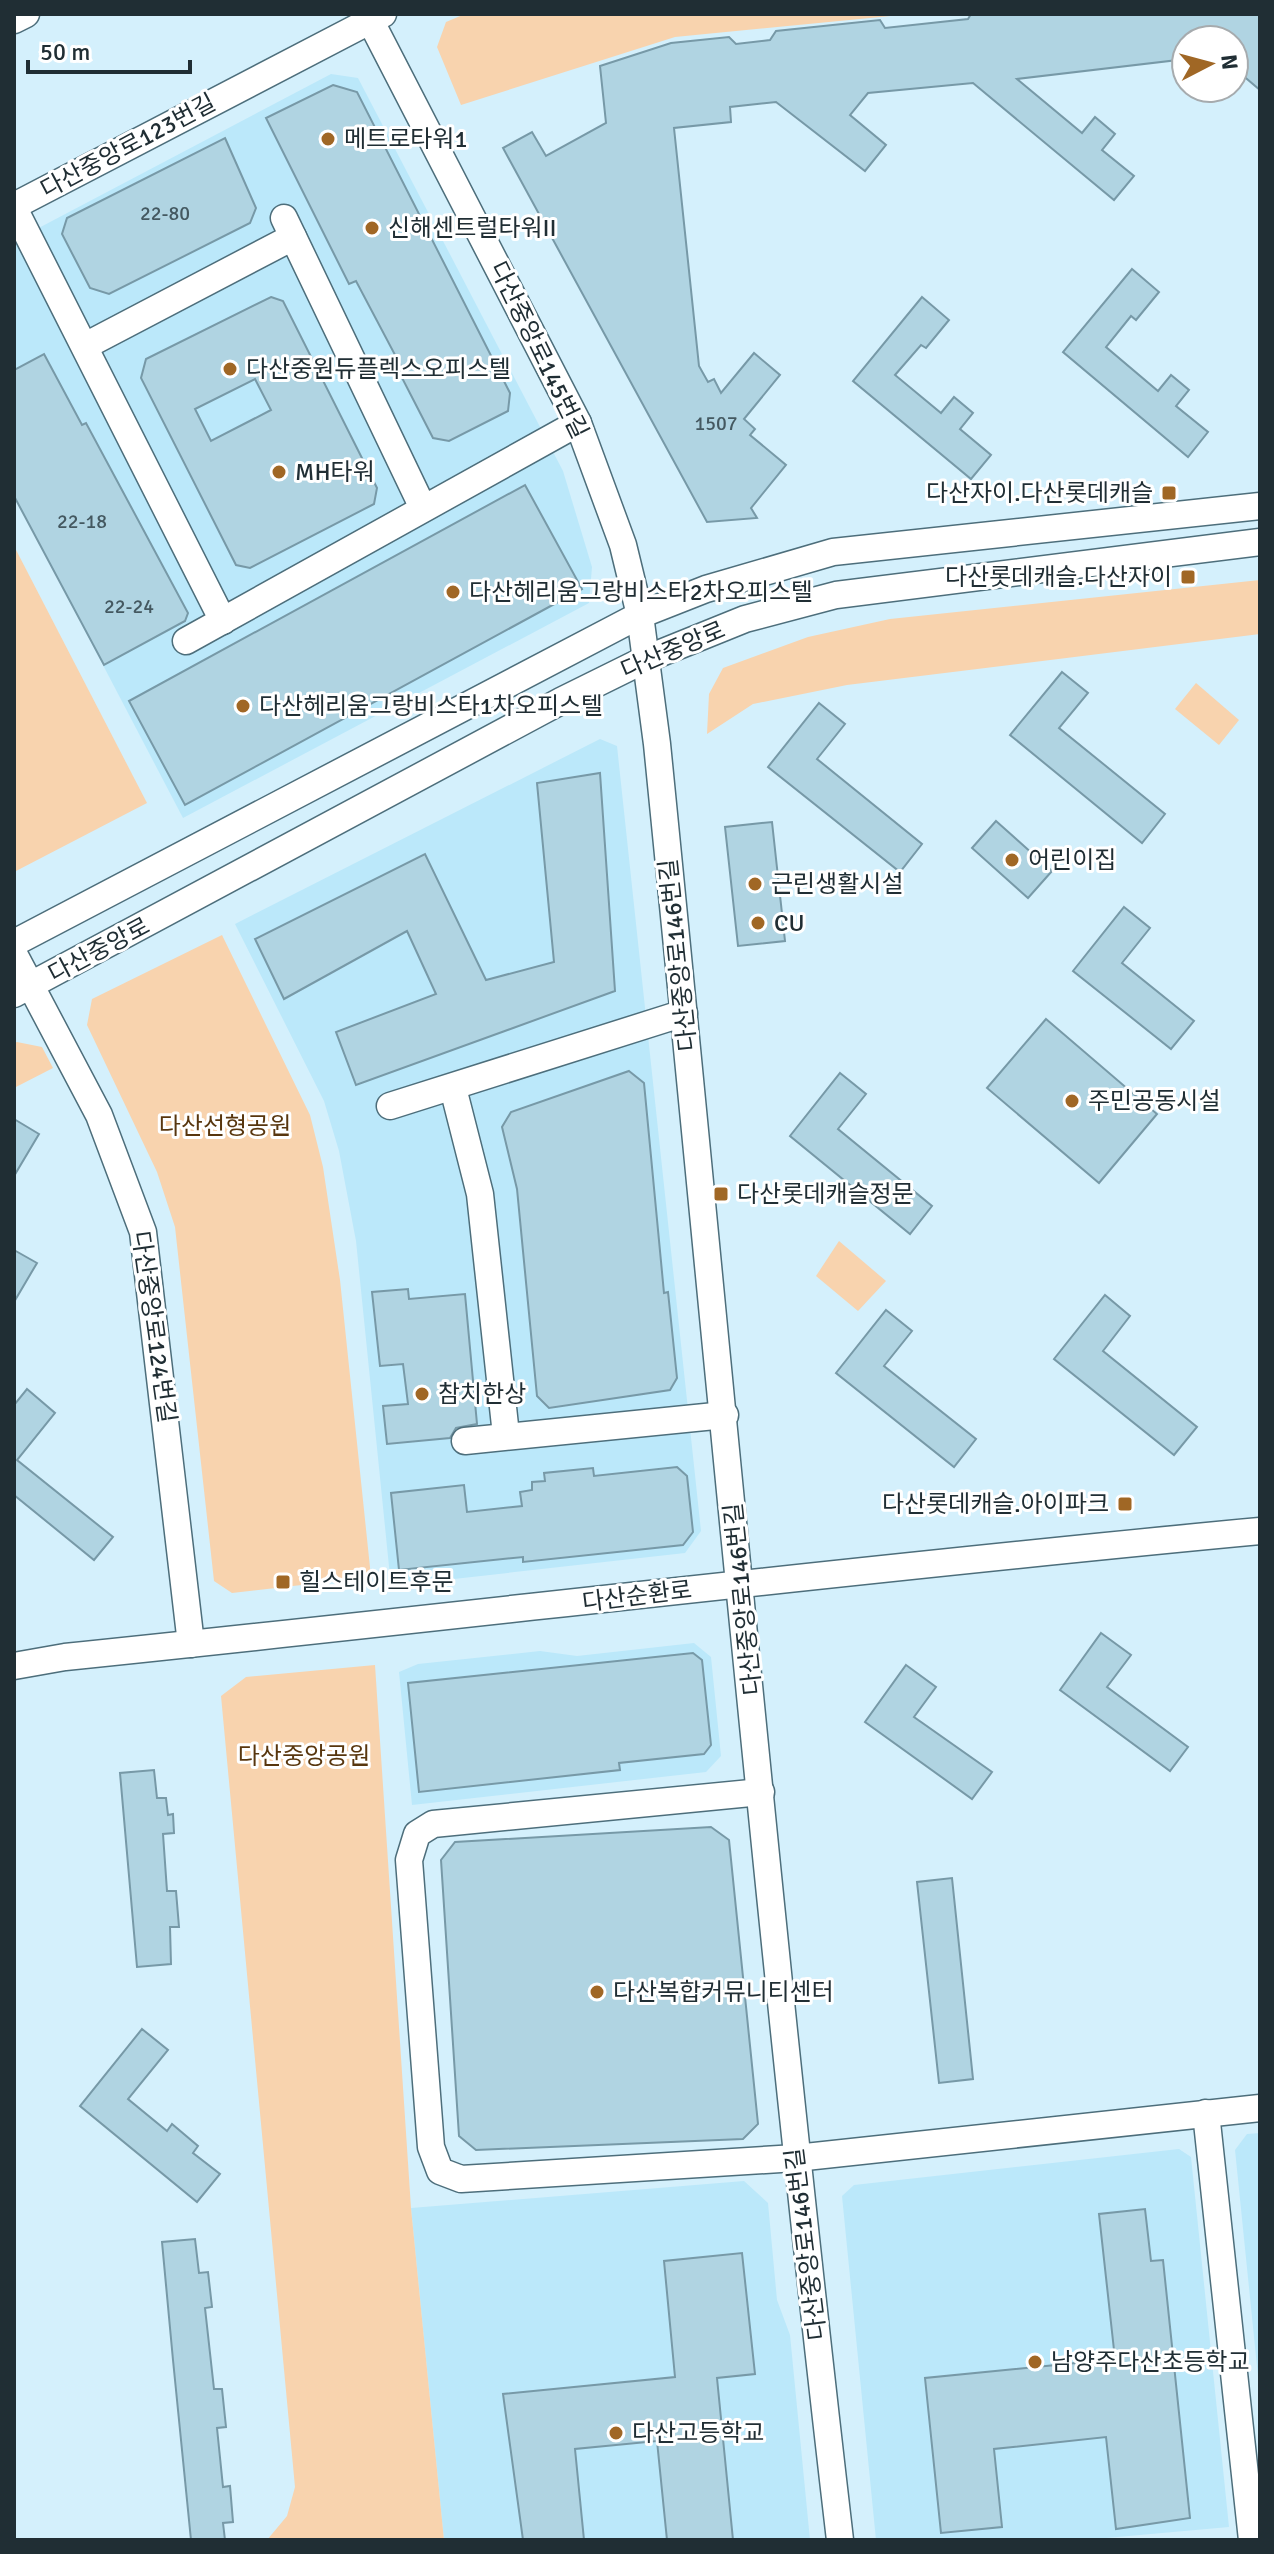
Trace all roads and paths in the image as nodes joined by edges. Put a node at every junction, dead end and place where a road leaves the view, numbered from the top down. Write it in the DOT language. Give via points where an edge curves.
graph roads {
  1 [pos="26,14"];
  2 [pos="373,16"];
  3 [pos="14,20"];
  4 [pos="14,207"];
  5 [pos="85,346"];
  6 [pos="578,423"];
  7 [pos="1260,506"];
  8 [pos="423,508"];
  9 [pos="1260,542"];
  10 [pos="640,615"];
  11 [pos="223,621"];
  12 [pos="186,641"];
  13 [pos="646,659"];
  14 [pos="14,943"];
  15 [pos="14,954"];
  16 [pos="23,990"];
  17 [pos="684,1013"];
  18 [pos="453,1088"];
  19 [pos="390,1106"];
  20 [pos="725,1415"];
  21 [pos="506,1435"];
  22 [pos="465,1441"];
  23 [pos="1260,1531"];
  24 [pos="742,1583"];
  25 [pos="191,1644"];
  26 [pos="14,1666"];
  27 [pos="761,1792"];
  28 [pos="1260,2108"];
  29 [pos="1206,2113"];
  30 [pos="796,2158"];
  31 [pos="840,2540"];
  32 [pos="1252,2540"];
  1 -- 3 [label="street"];
  2 -- 4 [label="street, 다산중앙로123번길"];
  2 -- 6 [label="street, 다산중앙로145번길"];
  4 -- 5 [label="street"];
  5 -- 8 [label="street" via="288,228"];
  5 -- 11 [label="street"];
  6 -- 8 [label="street"];
  6 -- 10 [label="street, 다산중앙로145번길" via="623,545"];
  7 -- 10 [label="street, 다산중앙로" via="833,552 706,589"];
  8 -- 11 [label="street"];
  9 -- 13 [label="street, 다산중앙로" via="836,595 745,619"];
  10 -- 13 [label="street, 다산중앙로145번길"];
  10 -- 14 [label="street, 다산중앙로"];
  11 -- 12 [label="street"];
  13 -- 16 [label="street, 다산중앙로"];
  13 -- 17 [label="street, 다산중앙로146번길"];
  15 -- 16 [label="street"];
  16 -- 25 [label="street, 다산중앙로124번길" via="99,1115 143,1232"];
  17 -- 18 [label="street"];
  17 -- 20 [label="street, 다산중앙로146번길"];
  18 -- 19 [label="street"];
  18 -- 21 [label="street" via="480,1194"];
  20 -- 21 [label="street"];
  20 -- 24 [label="street, 다산중앙로146번길"];
  21 -- 22 [label="street"];
  23 -- 24 [label="street, 다산순환로"];
  24 -- 25 [label="street, 다산순환로"];
  24 -- 27 [label="street, 다산중앙로146번길"];
  25 -- 26 [label="street, 다산순환로"];
  27 -- 30 [label="street, 다산중앙로146번길"];
  27 -- 30 [label="street" via="433,1824 417,1834 409,1860 431,2147 440,2171 461,2179"];
  28 -- 29 [label="street"];
  29 -- 30 [label="street"];
  29 -- 32 [label="street"];
  30 -- 31 [label="street, 다산중앙로146번길"];
}
